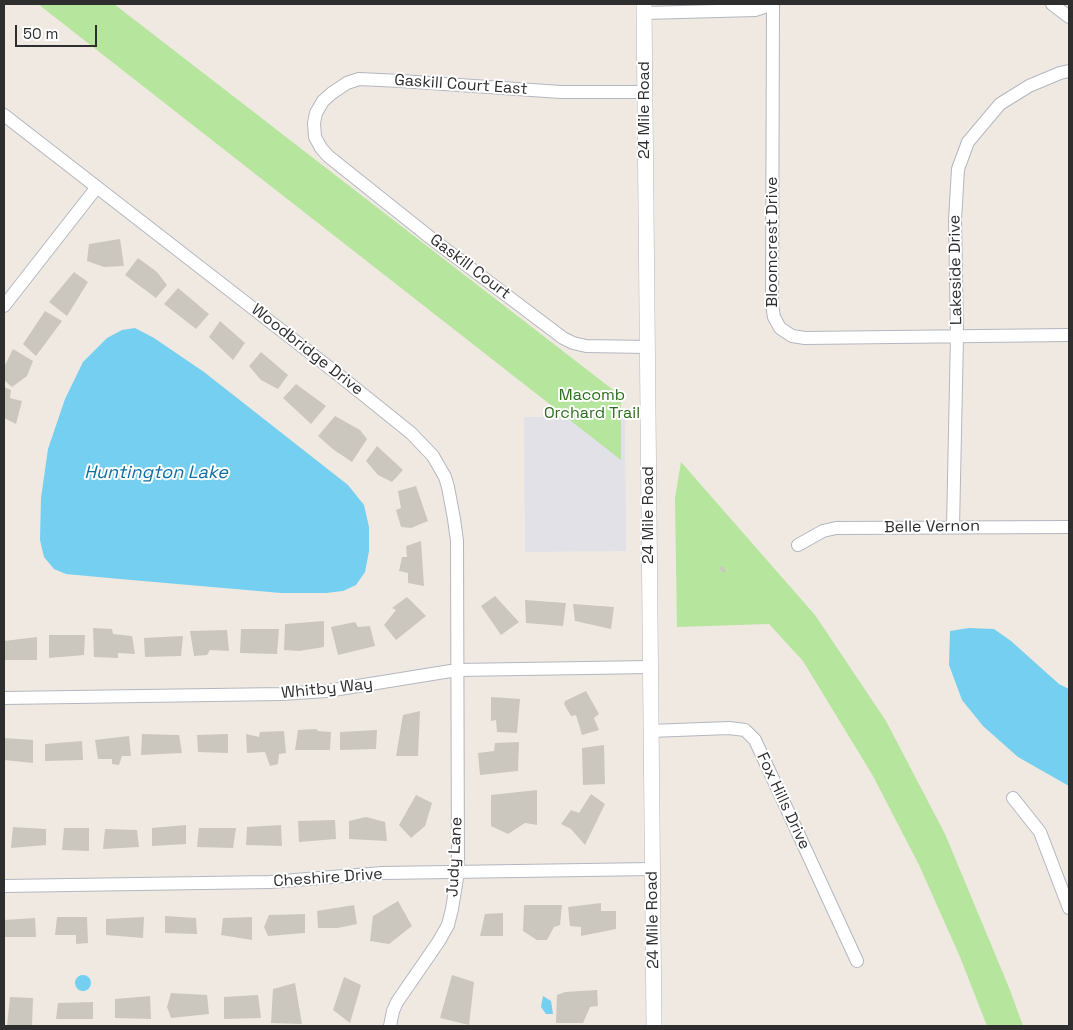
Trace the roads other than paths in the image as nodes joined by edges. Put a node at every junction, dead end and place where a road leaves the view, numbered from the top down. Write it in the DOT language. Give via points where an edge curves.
graph roads {
  1 [pos="773,4"];
  2 [pos="1052,4"];
  3 [pos="644,8"];
  4 [pos="1069,17"];
  5 [pos="1069,71"];
  6 [pos="644,92"];
  7 [pos="4,115"];
  8 [pos="315,137"];
  9 [pos="98,187"];
  10 [pos="4,306"];
  11 [pos="1069,335"];
  12 [pos="957,336"];
  13 [pos="647,347"];
  14 [pos="953,527"];
  15 [pos="1069,527"];
  16 [pos="798,545"];
  17 [pos="650,667"];
  18 [pos="457,670"];
  19 [pos="4,698"];
  20 [pos="650,731"];
  21 [pos="1013,798"];
  22 [pos="652,869"];
  23 [pos="458,872"];
  24 [pos="4,886"];
  25 [pos="1069,904"];
  26 [pos="857,960"];
  27 [pos="390,1026"];
  28 [pos="654,1026"];
  1 -- 3 [label="street" via="755,10"];
  1 -- 12 [label="street, Bloomcrest Drive" via="772,305 777,323 786,332 805,338"];
  2 -- 4 [label="street"];
  3 -- 6 [label="street, 24 Mile Road"];
  5 -- 12 [label="street, Lakeside Drive" via="1009,97 992,112 964,149 955,192"];
  6 -- 8 [label="street, Gaskill Court East" via="561,92 358,79 346,83 323,101 316,113"];
  6 -- 13 [label="street, 24 Mile Road"];
  7 -- 9 [label="street, Woodbridge Drive"];
  8 -- 13 [label="street, Gaskill Court" via="336,162 563,338 586,346"];
  9 -- 10 [label="street"];
  9 -- 18 [label="street, Woodbridge Drive" via="411,433 432,456 448,487 454,519"];
  11 -- 12 [label="street, Bloomcrest Drive"];
  12 -- 14 [label="street, Lakeside Drive"];
  13 -- 17 [label="street, 24 Mile Road"];
  14 -- 15 [label="street, Belle Vernon"];
  14 -- 16 [label="street, Belle Vernon" via="836,528 823,531"];
  17 -- 18 [label="street, Whitby Way"];
  17 -- 20 [label="street, 24 Mile Road"];
  18 -- 19 [label="street, Whitby Way" via="327,691 282,694"];
  18 -- 23 [label="street, Judy Lane"];
  20 -- 22 [label="street, 24 Mile Road"];
  20 -- 26 [label="street, Fox Hills Drive" via="729,728 745,730 755,740"];
  21 -- 25 [label="street" via="1040,832"];
  22 -- 23 [label="street, Cheshire Drive"];
  22 -- 28 [label="street, 24 Mile Road"];
  23 -- 24 [label="street, Cheshire Drive" via="382,873 270,882"];
  23 -- 27 [label="street, Judy Lane" via="448,925 397,1002"];
}
